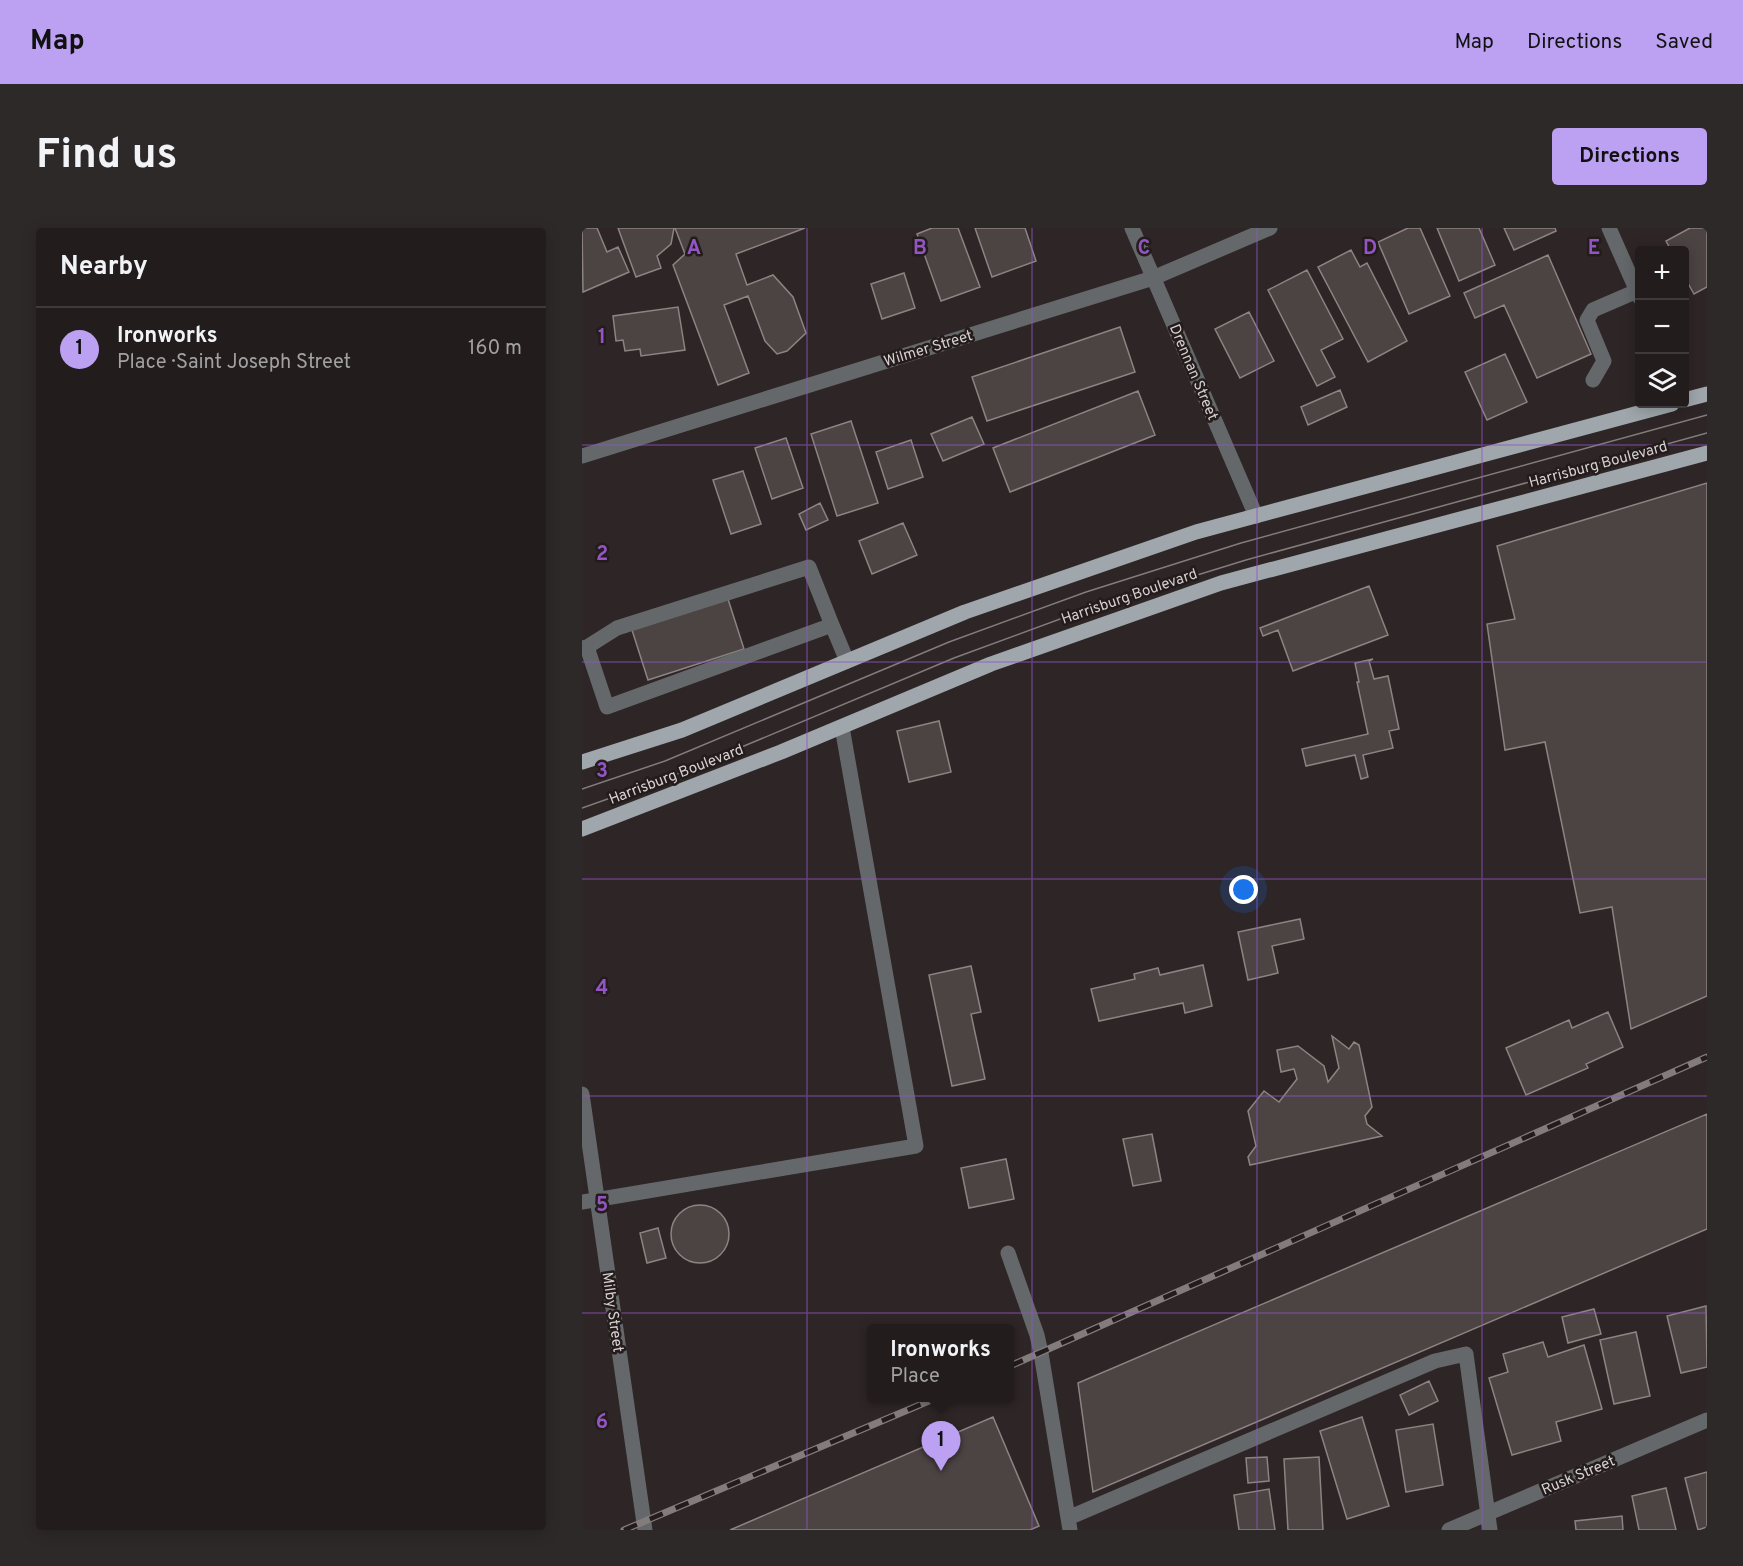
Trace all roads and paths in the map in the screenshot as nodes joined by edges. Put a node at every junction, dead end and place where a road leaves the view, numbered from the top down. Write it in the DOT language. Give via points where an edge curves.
graph roads {
  1 [pos="1132,228"];
  2 [pos="1270,228"];
  3 [pos="1609,228"];
  4 [pos="1153,278"];
  5 [pos="1635,287"];
  6 [pos="1635,295"];
  7 [pos="1593,380"];
  8 [pos="1707,394"];
  9 [pos="1689,399"];
  10 [pos="1657,408"];
  11 [pos="1707,453"];
  12 [pos="582,456"];
  13 [pos="1256,516"];
  14 [pos="832,625"];
  15 [pos="584,648"];
  16 [pos="847,661"];
  17 [pos="842,726"];
  18 [pos="582,762"];
  19 [pos="582,829"];
  20 [pos="582,1094"];
  21 [pos="590,1201"];
  22 [pos="1008,1253"];
  23 [pos="1707,1420"];
  24 [pos="1487,1514"];
  25 [pos="1069,1524"];
  26 [pos="645,1530"];
  27 [pos="1449,1530"];
  28 [pos="1490,1530"];
  1 -- 4 [label="street, Drennan Street"];
  2 -- 4 [label="street, Wilmer Street"];
  3 -- 5 [label="street"];
  4 -- 12 [label="street, Wilmer Street"];
  4 -- 13 [label="street, Drennan Street"];
  6 -- 7 [label="street" via="1593,310 1587,320 1604,361"];
  8 -- 9 [label="main road"];
  10 -- 13 [label="main road"];
  11 -- 17 [label="main road, Harrisburg Boulevard" via="1221,583 991,664"];
  13 -- 16 [label="main road" via="1196,532 965,612"];
  14 -- 15 [label="street" via="608,707"];
  14 -- 15 [label="street" via="809,567 616,628"];
  14 -- 16 [label="street"];
  16 -- 18 [label="main road" via="682,730"];
  17 -- 19 [label="main road, Harrisburg Boulevard"];
  17 -- 21 [label="street" via="916,1146"];
  20 -- 21 [label="street, Milby Street"];
  21 -- 26 [label="street, Milby Street"];
  22 -- 25 [label="street" via="1037,1335"];
  23 -- 24 [label="street, Rusk Street"];
  24 -- 25 [label="street" via="1466,1354 1435,1361"];
  24 -- 27 [label="street, Rusk Street"];
  24 -- 28 [label="street"];
}
